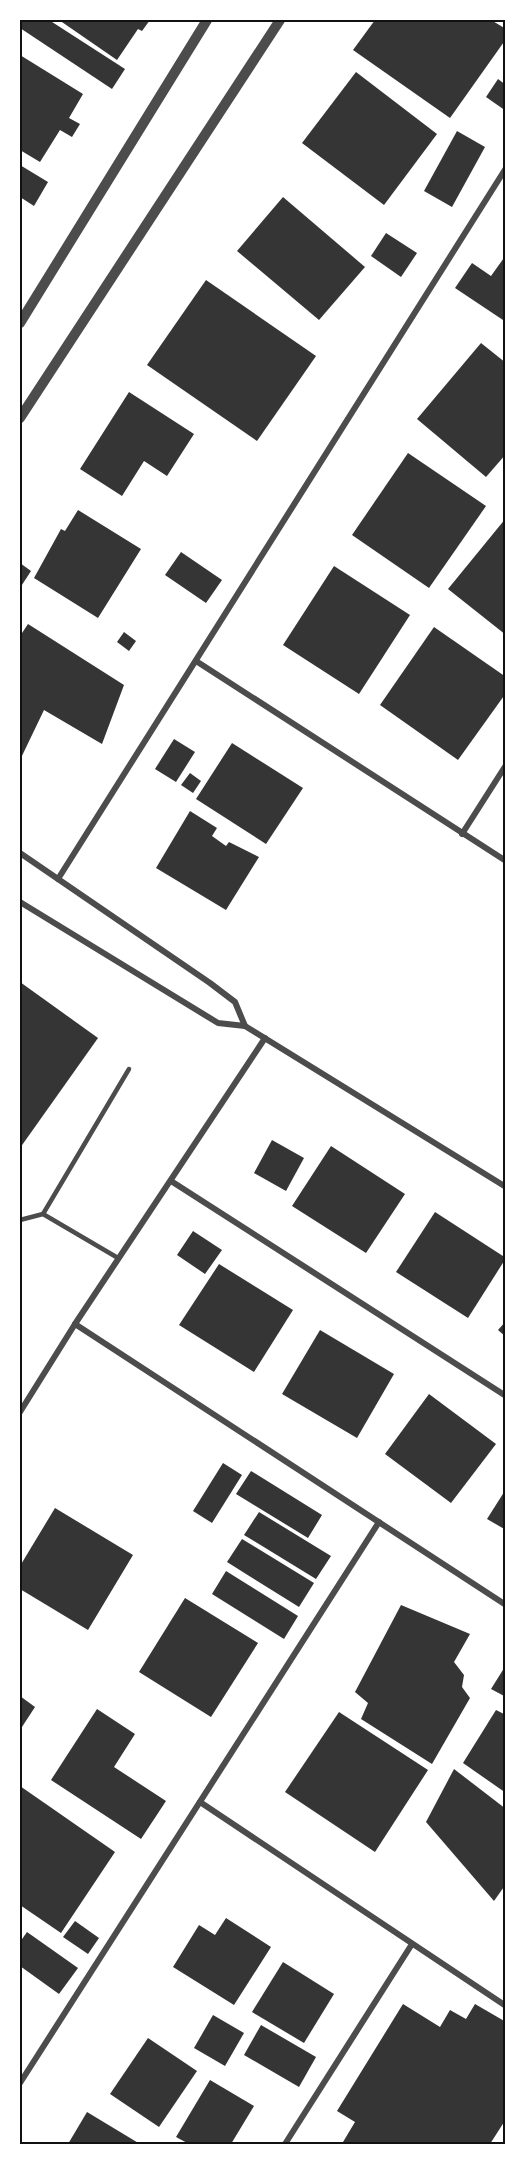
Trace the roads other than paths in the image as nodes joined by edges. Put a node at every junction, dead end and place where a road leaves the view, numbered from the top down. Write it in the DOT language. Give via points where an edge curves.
graph roads {
  1 [pos="207,20"];
  2 [pos="280,20"];
  3 [pos="506,168"];
  4 [pos="20,323"];
  5 [pos="20,418"];
  6 [pos="196,661"];
  7 [pos="506,765"];
  8 [pos="462,834"];
  9 [pos="20,853"];
  10 [pos="506,861"];
  11 [pos="58,879"];
  12 [pos="20,902"];
  13 [pos="245,1026"];
  14 [pos="265,1038"];
  15 [pos="129,1069"];
  16 [pos="171,1181"];
  17 [pos="506,1187"];
  18 [pos="43,1214"];
  19 [pos="20,1220"];
  20 [pos="118,1258"];
  21 [pos="75,1324"];
  22 [pos="506,1396"];
  23 [pos="20,1412"];
  24 [pos="379,1522"];
  25 [pos="506,1605"];
  26 [pos="200,1802"];
  27 [pos="412,1944"];
  28 [pos="506,2006"];
  29 [pos="20,2083"];
  30 [pos="285,2145"];
  1 -- 4 [label="street"];
  2 -- 5 [label="street"];
  3 -- 6 [label="street"];
  6 -- 8 [label="street"];
  6 -- 11 [label="street"];
  7 -- 8 [label="street"];
  8 -- 10 [label="street"];
  9 -- 11 [label="street"];
  11 -- 13 [label="street" via="235,1002"];
  12 -- 13 [label="street" via="218,1023"];
  13 -- 14 [label="street"];
  14 -- 16 [label="street"];
  14 -- 17 [label="street"];
  15 -- 18 [label="lane"];
  16 -- 20 [label="street"];
  16 -- 22 [label="street"];
  18 -- 19 [label="lane"];
  18 -- 20 [label="lane"];
  20 -- 21 [label="street"];
  21 -- 23 [label="street"];
  21 -- 24 [label="street"];
  24 -- 25 [label="street"];
  24 -- 26 [label="street"];
  26 -- 27 [label="street"];
  26 -- 29 [label="street"];
  27 -- 28 [label="street"];
  27 -- 30 [label="street"];
}
